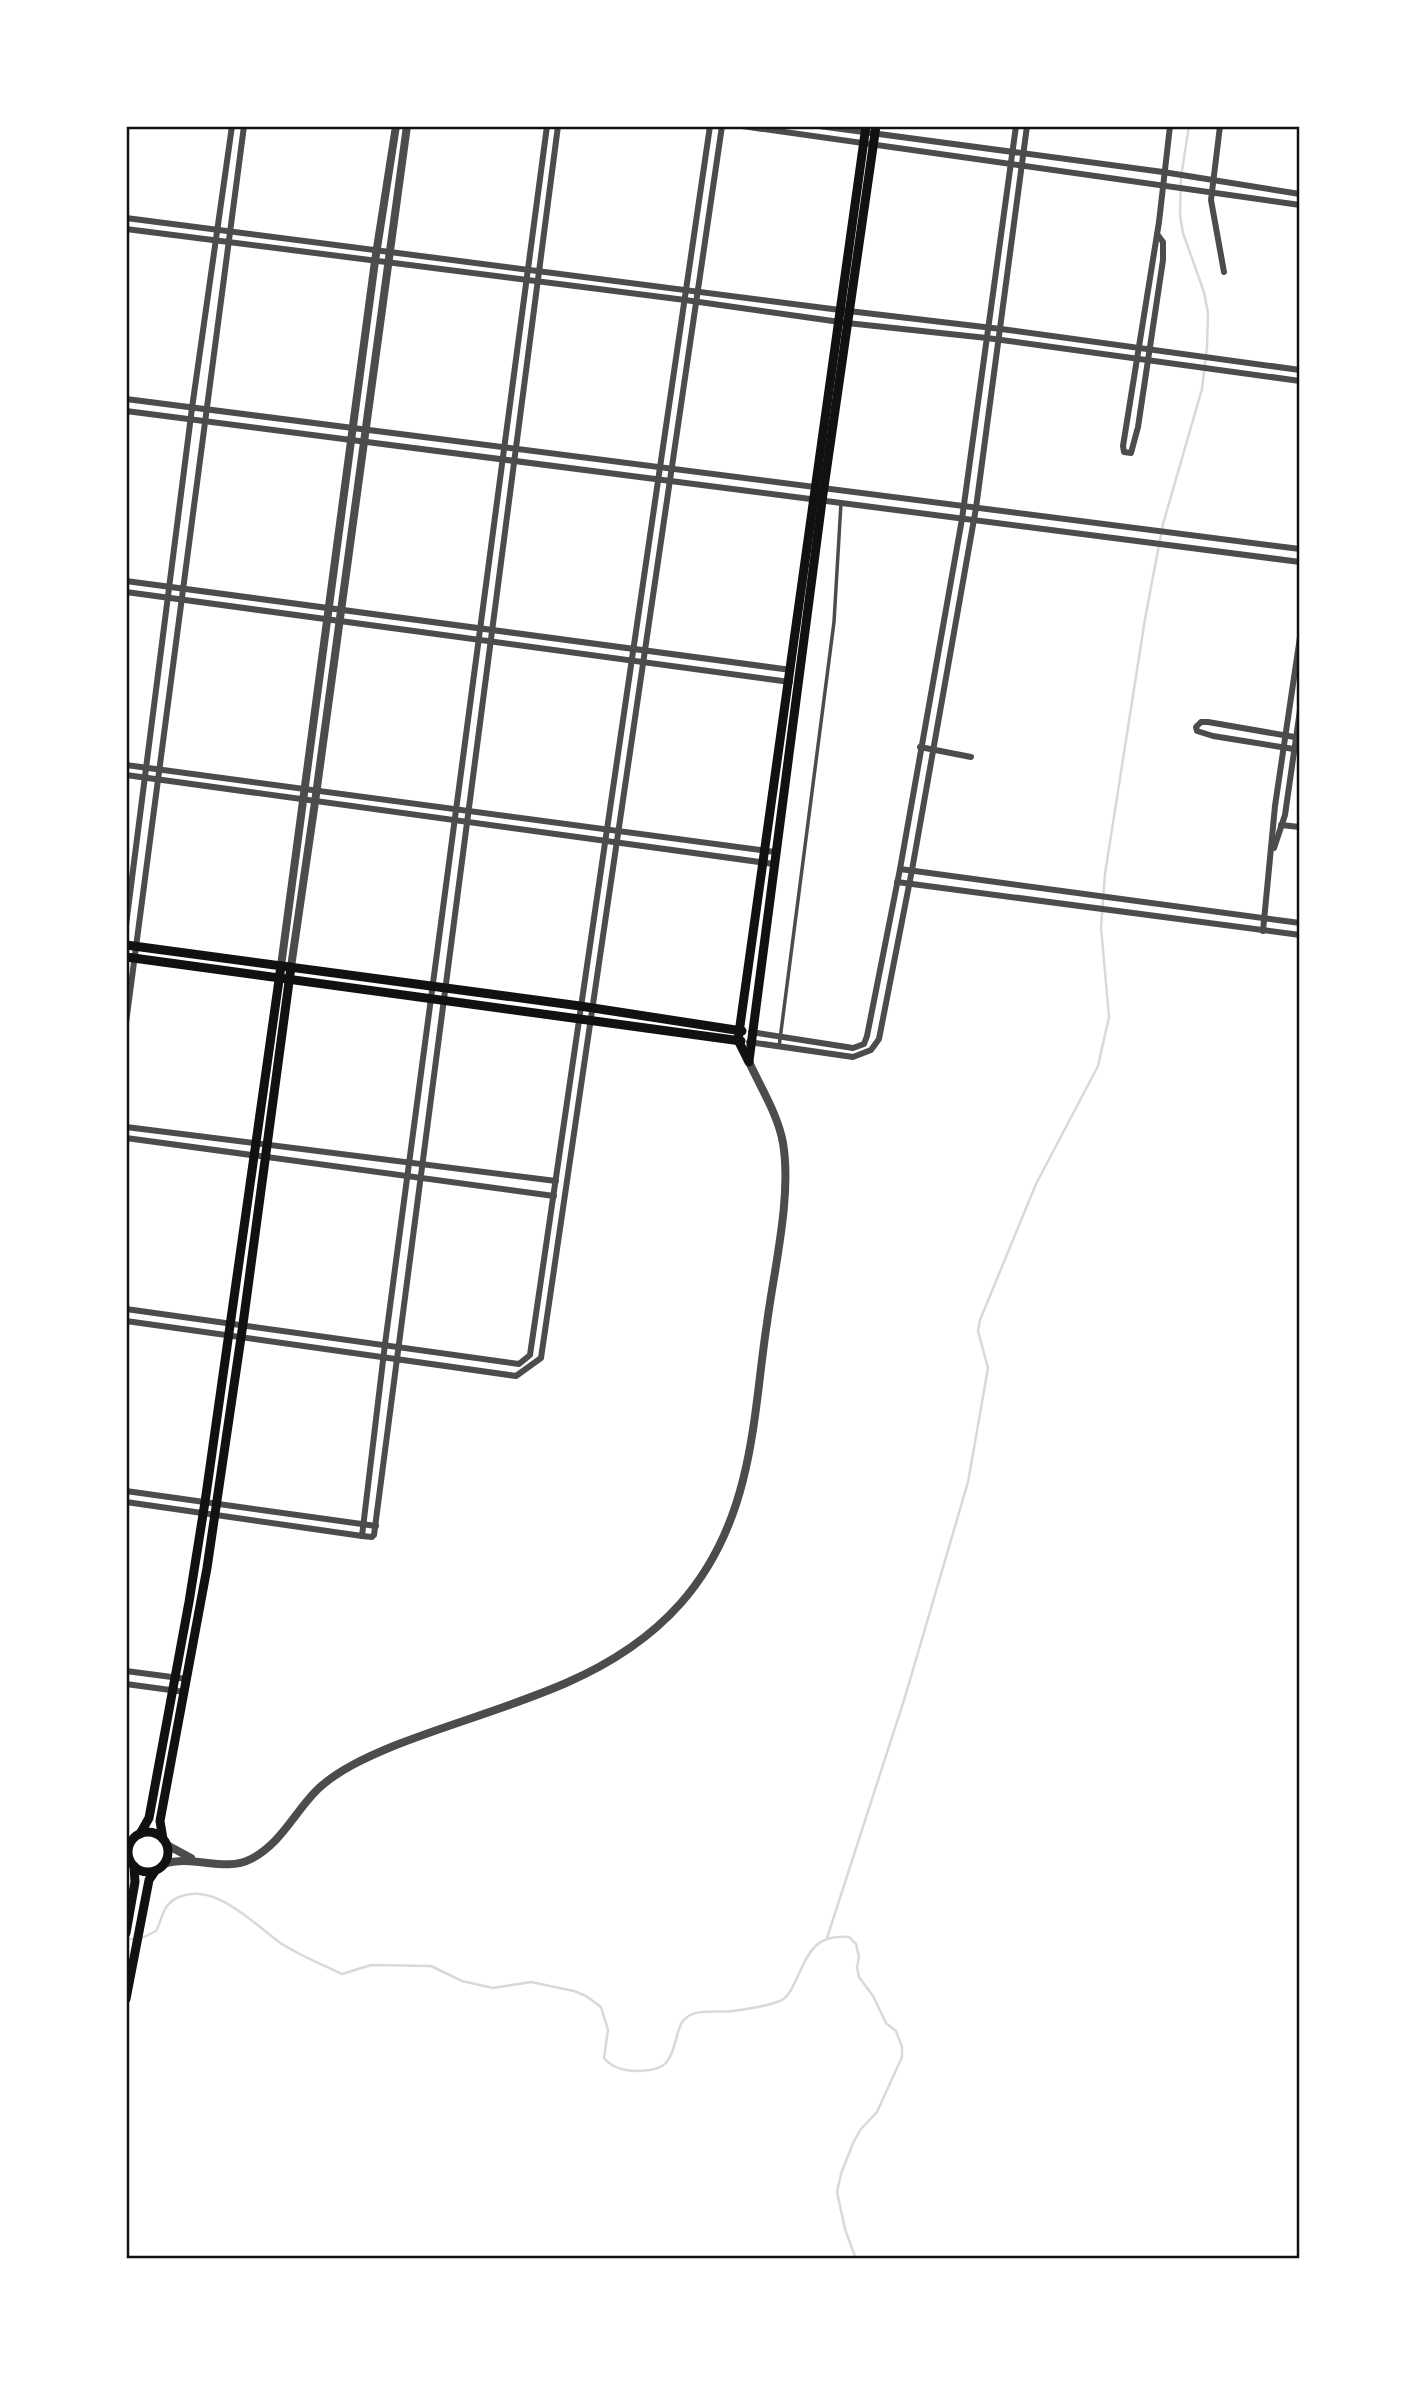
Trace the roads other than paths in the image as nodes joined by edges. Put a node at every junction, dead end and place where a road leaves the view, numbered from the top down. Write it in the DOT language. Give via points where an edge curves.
graph roads {
  1 [pos="232,126"];
  2 [pos="244,126"];
  3 [pos="396,126"];
  4 [pos="407,126"];
  5 [pos="547,126"];
  6 [pos="558,126"];
  7 [pos="710,126"];
  8 [pos="722,126"];
  9 [pos="742,126"];
  10 [pos="819,126"];
  11 [pos="1016,126"];
  12 [pos="1027,126"];
  13 [pos="1170,126"];
  14 [pos="1220,126"];
  15 [pos="870,130"];
  16 [pos="868,145"];
  17 [pos="1013,152"];
  18 [pos="1024,153"];
  19 [pos="1011,163"];
  20 [pos="1023,165"];
  21 [pos="1163,172"];
  22 [pos="1211,181"];
  23 [pos="1163,184"];
  24 [pos="1211,191"];
  25 [pos="1300,194"];
  26 [pos="1300,205"];
  27 [pos="126,218"];
  28 [pos="216,228"];
  29 [pos="126,229"];
  30 [pos="229,230"];
  31 [pos="1157,234"];
  32 [pos="215,240"];
  33 [pos="228,242"];
  34 [pos="377,250"];
  35 [pos="390,251"];
  36 [pos="375,261"];
  37 [pos="388,262"];
  38 [pos="528,270"];
  39 [pos="539,271"];
  40 [pos="1224,272"];
  41 [pos="527,280"];
  42 [pos="538,282"];
  43 [pos="688,289"];
  44 [pos="698,290"];
  45 [pos="685,300"];
  46 [pos="696,301"];
  47 [pos="845,311"];
  48 [pos="843,322"];
  49 [pos="988,327"];
  50 [pos="1000,329"];
  51 [pos="987,338"];
  52 [pos="999,340"];
  53 [pos="1137,348"];
  54 [pos="1150,350"];
  55 [pos="1136,359"];
  56 [pos="1148,361"];
  57 [pos="1300,370"];
  58 [pos="1300,381"];
  59 [pos="126,399"];
  60 [pos="192,408"];
  61 [pos="205,409"];
  62 [pos="126,411"];
  63 [pos="191,419"];
  64 [pos="204,421"];
  65 [pos="975,422"];
  66 [pos="987,423"];
  67 [pos="354,429"];
  68 [pos="366,430"];
  69 [pos="352,440"];
  70 [pos="364,442"];
  71 [pos="505,449"];
  72 [pos="515,450"];
  73 [pos="503,460"];
  74 [pos="513,461"];
  75 [pos="662,467"];
  76 [pos="672,469"];
  77 [pos="660,479"];
  78 [pos="670,480"];
  79 [pos="819,488"];
  80 [pos="817,500"];
  81 [pos="841,503"];
  82 [pos="963,507"];
  83 [pos="976,508"];
  84 [pos="961,519"];
  85 [pos="974,520"];
  86 [pos="1111,526"];
  87 [pos="1110,538"];
  88 [pos="1300,550"];
  89 [pos="1300,562"];
  90 [pos="126,581"];
  91 [pos="170,587"];
  92 [pos="182,588"];
  93 [pos="126,592"];
  94 [pos="169,598"];
  95 [pos="181,599"];
  96 [pos="328,608"];
  97 [pos="341,610"];
  98 [pos="327,620"];
  99 [pos="340,621"];
  100 [pos="480,629"];
  101 [pos="493,630"];
  102 [pos="1300,637"];
  103 [pos="479,640"];
  104 [pos="492,641"];
  105 [pos="634,648"];
  106 [pos="646,649"];
  107 [pos="633,659"];
  108 [pos="644,661"];
  109 [pos="789,670"];
  110 [pos="799,671"];
  111 [pos="787,682"];
  112 [pos="798,683"];
  113 [pos="1300,710"];
  114 [pos="1286,736"];
  115 [pos="1298,737"];
  116 [pos="920,747"];
  117 [pos="1284,747"];
  118 [pos="934,749"];
  119 [pos="1297,750"];
  120 [pos="971,757"];
  121 [pos="126,765"];
  122 [pos="146,768"];
  123 [pos="158,769"];
  124 [pos="126,775"];
  125 [pos="145,777"];
  126 [pos="157,779"];
  127 [pos="303,789"];
  128 [pos="316,791"];
  129 [pos="302,800"];
  130 [pos="315,802"];
  131 [pos="456,810"];
  132 [pos="469,811"];
  133 [pos="456,821"];
  134 [pos="468,822"];
  135 [pos="1274,824"];
  136 [pos="1282,825"];
  137 [pos="1300,827"];
  138 [pos="606,828"];
  139 [pos="620,830"];
  140 [pos="606,839"];
  141 [pos="618,841"];
  142 [pos="764,850"];
  143 [pos="775,852"];
  144 [pos="1272,853"];
  145 [pos="762,862"];
  146 [pos="774,864"];
  147 [pos="900,869"];
  148 [pos="912,870"];
  149 [pos="897,882"];
  150 [pos="910,884"];
  151 [pos="1265,918"];
  152 [pos="1300,923"];
  153 [pos="126,925"];
  154 [pos="1263,931"];
  155 [pos="1300,935"];
  156 [pos="131,946"];
  157 [pos="130,957"];
  158 [pos="286,966"];
  159 [pos="283,978"];
  160 [pos="434,986"];
  161 [pos="445,988"];
  162 [pos="432,999"];
  163 [pos="444,1000"];
  164 [pos="580,1006"];
  165 [pos="592,1008"];
  166 [pos="579,1018"];
  167 [pos="591,1019"];
  168 [pos="126,1023"];
  169 [pos="739,1035"];
  170 [pos="750,1037"];
  171 [pos="781,1038"];
  172 [pos="779,1047"];
  173 [pos="749,1062"];
  174 [pos="126,1127"];
  175 [pos="163,1132"];
  176 [pos="202,1137"];
  177 [pos="126,1138"];
  178 [pos="161,1143"];
  179 [pos="255,1143"];
  180 [pos="266,1145"];
  181 [pos="201,1148"];
  182 [pos="254,1156"];
  183 [pos="265,1157"];
  184 [pos="410,1163"];
  185 [pos="423,1165"];
  186 [pos="409,1177"];
  187 [pos="421,1178"];
  188 [pos="554,1181"];
  189 [pos="565,1182"];
  190 [pos="553,1195"];
  191 [pos="563,1197"];
  192 [pos="246,1211"];
  193 [pos="257,1213"];
  194 [pos="240,1253"];
  195 [pos="252,1255"];
  196 [pos="126,1310"];
  197 [pos="140,1311"];
  198 [pos="182,1317"];
  199 [pos="126,1321"];
  200 [pos="138,1323"];
  201 [pos="230,1323"];
  202 [pos="243,1324"];
  203 [pos="181,1329"];
  204 [pos="228,1335"];
  205 [pos="240,1337"];
  206 [pos="336,1337"];
  207 [pos="385,1344"];
  208 [pos="399,1346"];
  209 [pos="335,1349"];
  210 [pos="449,1354"];
  211 [pos="384,1356"];
  212 [pos="397,1358"];
  213 [pos="487,1359"];
  214 [pos="525,1359"];
  215 [pos="447,1365"];
  216 [pos="530,1366"];
  217 [pos="485,1370"];
  218 [pos="222,1381"];
  219 [pos="234,1382"];
  220 [pos="217,1418"];
  221 [pos="228,1419"];
  222 [pos="126,1490"];
  223 [pos="126,1502"];
  224 [pos="205,1502"];
  225 [pos="216,1503"];
  226 [pos="203,1513"];
  227 [pos="215,1515"];
  228 [pos="364,1524"];
  229 [pos="376,1526"];
  230 [pos="362,1536"];
  231 [pos="126,1671"];
  232 [pos="174,1677"];
  233 [pos="187,1679"];
  234 [pos="126,1684"];
  235 [pos="172,1690"];
  236 [pos="185,1692"];
  237 [pos="164,1735"];
  238 [pos="176,1737"];
  239 [pos="160,1754"];
  240 [pos="172,1756"];
  241 [pos="140,1834"];
  242 [pos="165,1842"];
  243 [pos="128,1843"];
  244 [pos="130,1861"];
  245 [pos="197,1861"];
  246 [pos="164,1864"];
  247 [pos="155,1871"];
  248 [pos="126,1933"];
  249 [pos="126,1998"];
  1 -- 28 [label="street"];
  2 -- 30 [label="street"];
  3 -- 34 [label="street"];
  4 -- 35 [label="street"];
  5 -- 38 [label="street"];
  6 -- 39 [label="street"];
  7 -- 43 [label="street"];
  8 -- 44 [label="street"];
  9 -- 16 [label="street"];
  10 -- 15 [label="street"];
  11 -- 17 [label="street"];
  12 -- 18 [label="street"];
  13 -- 21 [label="street"];
  14 -- 22 [label="street"];
  15 -- 16 [label="main road"];
  15 -- 17 [label="street"];
  16 -- 19 [label="street"];
  16 -- 47 [label="main road"];
  17 -- 18 [label="street"];
  17 -- 19 [label="street"];
  18 -- 20 [label="street"];
  18 -- 21 [label="street"];
  19 -- 20 [label="street"];
  19 -- 49 [label="street"];
  20 -- 23 [label="street"];
  20 -- 50 [label="street"];
  21 -- 22 [label="street"];
  21 -- 23 [label="street"];
  22 -- 24 [label="street"];
  22 -- 25 [label="street"];
  23 -- 24 [label="street"];
  23 -- 31 [label="street"];
  24 -- 26 [label="street"];
  24 -- 40 [label="street"];
  27 -- 28 [label="street"];
  28 -- 30 [label="street"];
  28 -- 32 [label="street"];
  29 -- 32 [label="street"];
  30 -- 33 [label="street"];
  30 -- 34 [label="street"];
  31 -- 53 [label="street"];
  31 -- 54 [label="street" via="1164,252"];
  32 -- 33 [label="street"];
  32 -- 60 [label="street"];
  33 -- 36 [label="street"];
  33 -- 61 [label="street"];
  34 -- 35 [label="street"];
  34 -- 36 [label="street"];
  35 -- 37 [label="street"];
  35 -- 38 [label="street"];
  36 -- 37 [label="street"];
  36 -- 67 [label="street"];
  37 -- 41 [label="street"];
  37 -- 68 [label="street"];
  38 -- 39 [label="street"];
  38 -- 41 [label="street"];
  39 -- 42 [label="street"];
  39 -- 43 [label="street"];
  41 -- 42 [label="street"];
  41 -- 71 [label="street"];
  42 -- 45 [label="street"];
  42 -- 72 [label="street"];
  43 -- 44 [label="street"];
  43 -- 45 [label="street"];
  44 -- 46 [label="street"];
  44 -- 47 [label="street"];
  45 -- 46 [label="street"];
  45 -- 75 [label="street"];
  46 -- 48 [label="street"];
  46 -- 76 [label="street"];
  47 -- 48 [label="main road"];
  47 -- 49 [label="street"];
  48 -- 51 [label="street"];
  48 -- 79 [label="main road"];
  49 -- 50 [label="street"];
  49 -- 51 [label="street"];
  50 -- 52 [label="street"];
  50 -- 53 [label="street"];
  51 -- 52 [label="street"];
  51 -- 65 [label="street"];
  52 -- 55 [label="street"];
  52 -- 66 [label="street"];
  53 -- 54 [label="street"];
  53 -- 55 [label="street"];
  54 -- 56 [label="street"];
  54 -- 57 [label="street"];
  55 -- 56 [label="street"];
  55 -- 56 [label="street" via="1123,446 1126,452 1135,449"];
  56 -- 58 [label="street"];
  59 -- 60 [label="street"];
  60 -- 61 [label="street"];
  60 -- 63 [label="street"];
  61 -- 64 [label="street"];
  61 -- 67 [label="street"];
  62 -- 63 [label="street"];
  63 -- 64 [label="street"];
  63 -- 91 [label="street"];
  64 -- 69 [label="street"];
  64 -- 92 [label="street"];
  65 -- 66 [label="street"];
  65 -- 82 [label="street"];
  66 -- 83 [label="street"];
  67 -- 68 [label="street"];
  67 -- 69 [label="street"];
  68 -- 70 [label="street"];
  68 -- 71 [label="street"];
  69 -- 70 [label="street"];
  69 -- 96 [label="street"];
  70 -- 73 [label="street"];
  70 -- 97 [label="street"];
  71 -- 72 [label="street"];
  71 -- 73 [label="street"];
  72 -- 74 [label="street"];
  72 -- 75 [label="street"];
  73 -- 74 [label="street"];
  73 -- 100 [label="street"];
  74 -- 77 [label="street"];
  74 -- 101 [label="street"];
  75 -- 76 [label="street"];
  75 -- 77 [label="street"];
  76 -- 78 [label="street"];
  76 -- 79 [label="street"];
  77 -- 78 [label="street"];
  77 -- 105 [label="street"];
  78 -- 80 [label="street"];
  78 -- 106 [label="street"];
  79 -- 80 [label="main road"];
  79 -- 82 [label="street"];
  80 -- 81 [label="street"];
  80 -- 109 [label="main road"];
  80 -- 110 [label="main road"];
  81 -- 84 [label="street"];
  81 -- 171 [label="lane" via="833,631"];
  82 -- 83 [label="street"];
  82 -- 84 [label="street"];
  83 -- 85 [label="street"];
  83 -- 86 [label="street"];
  84 -- 85 [label="street"];
  84 -- 116 [label="street"];
  85 -- 87 [label="street"];
  85 -- 118 [label="street"];
  86 -- 87 [label="street"];
  86 -- 88 [label="street"];
  87 -- 89 [label="street"];
  90 -- 91 [label="street"];
  91 -- 92 [label="street"];
  91 -- 94 [label="street"];
  92 -- 95 [label="street"];
  92 -- 96 [label="street"];
  93 -- 94 [label="street"];
  94 -- 95 [label="street"];
  94 -- 122 [label="street"];
  95 -- 98 [label="street"];
  95 -- 123 [label="street"];
  96 -- 97 [label="street"];
  96 -- 98 [label="street"];
  97 -- 99 [label="street"];
  97 -- 100 [label="street"];
  98 -- 99 [label="street"];
  98 -- 127 [label="street"];
  99 -- 103 [label="street"];
  99 -- 128 [label="street"];
  100 -- 101 [label="street"];
  100 -- 103 [label="street"];
  101 -- 104 [label="street"];
  101 -- 105 [label="street"];
  102 -- 114 [label="street"];
  103 -- 104 [label="street"];
  103 -- 131 [label="street"];
  104 -- 107 [label="street"];
  104 -- 132 [label="street"];
  105 -- 106 [label="street"];
  105 -- 107 [label="street"];
  106 -- 108 [label="street"];
  106 -- 109 [label="street"];
  107 -- 108 [label="street"];
  107 -- 138 [label="street"];
  108 -- 111 [label="street"];
  108 -- 139 [label="street"];
  109 -- 110 [label="street"];
  109 -- 111 [label="main road"];
  110 -- 112 [label="main road"];
  111 -- 112 [label="street"];
  111 -- 142 [label="main road"];
  112 -- 143 [label="main road"];
  113 -- 115 [label="street"];
  114 -- 115 [label="street"];
  114 -- 117 [label="street"];
  114 -- 117 [label="street" via="1208,722 1195,727 1213,736"];
  115 -- 119 [label="street"];
  116 -- 118 [label="street"];
  116 -- 147 [label="street"];
  117 -- 119 [label="street"];
  117 -- 135 [label="street"];
  118 -- 120 [label="street"];
  118 -- 148 [label="street"];
  119 -- 136 [label="street"];
  121 -- 122 [label="street"];
  122 -- 123 [label="street"];
  122 -- 125 [label="street"];
  123 -- 126 [label="street"];
  123 -- 127 [label="street"];
  124 -- 125 [label="street"];
  125 -- 126 [label="street"];
  125 -- 153 [label="street"];
  126 -- 129 [label="street"];
  126 -- 156 [label="street"];
  127 -- 128 [label="street"];
  127 -- 129 [label="street"];
  128 -- 130 [label="street"];
  128 -- 131 [label="street"];
  129 -- 130 [label="street"];
  129 -- 158 [label="street"];
  130 -- 133 [label="street"];
  130 -- 158 [label="street"];
  131 -- 132 [label="street"];
  131 -- 133 [label="street"];
  132 -- 134 [label="street"];
  132 -- 138 [label="street"];
  133 -- 134 [label="street"];
  133 -- 160 [label="street"];
  134 -- 140 [label="street"];
  134 -- 161 [label="street"];
  135 -- 136 [label="street"];
  135 -- 144 [label="street"];
  136 -- 137 [label="street"];
  136 -- 144 [label="street"];
  138 -- 139 [label="street"];
  138 -- 140 [label="street"];
  139 -- 141 [label="street"];
  139 -- 142 [label="street"];
  140 -- 141 [label="street"];
  140 -- 164 [label="street"];
  141 -- 145 [label="street"];
  141 -- 165 [label="street"];
  142 -- 143 [label="street"];
  142 -- 145 [label="main road"];
  143 -- 146 [label="main road"];
  144 -- 151 [label="street"];
  145 -- 146 [label="street"];
  145 -- 169 [label="main road"];
  146 -- 170 [label="main road"];
  147 -- 148 [label="street"];
  147 -- 149 [label="street"];
  148 -- 150 [label="street"];
  148 -- 151 [label="street"];
  149 -- 150 [label="street"];
  149 -- 171 [label="street" via="864,1044 852,1048"];
  150 -- 154 [label="street"];
  150 -- 172 [label="street" via="879,1038 872,1050 853,1057"];
  151 -- 152 [label="street"];
  151 -- 154 [label="street"];
  154 -- 155 [label="street"];
  156 -- 157 [label="street"];
  156 -- 158 [label="main road"];
  157 -- 159 [label="main road"];
  157 -- 168 [label="street"];
  158 -- 159 [label="main road"];
  158 -- 160 [label="main road"];
  159 -- 162 [label="main road"];
  159 -- 179 [label="main road"];
  159 -- 180 [label="main road"];
  160 -- 161 [label="main road"];
  160 -- 162 [label="street"];
  161 -- 163 [label="street"];
  161 -- 164 [label="main road"];
  162 -- 163 [label="main road"];
  162 -- 184 [label="street"];
  163 -- 166 [label="main road"];
  163 -- 185 [label="street"];
  164 -- 165 [label="main road"];
  164 -- 166 [label="street"];
  165 -- 167 [label="street"];
  165 -- 169 [label="main road"];
  166 -- 167 [label="main road"];
  166 -- 188 [label="street"];
  167 -- 169 [label="main road"];
  167 -- 189 [label="street"];
  169 -- 170 [label="main road"];
  169 -- 173 [label="main road"];
  170 -- 171 [label="street"];
  170 -- 172 [label="street"];
  170 -- 173 [label="main road"];
  171 -- 172 [label="lane"];
  173 -- 245 [label="street" via="783,1142 783,1202 743,1479 728,1529 700,1580 643,1639 605,1665 394,1746 352,1767 316,1791 276,1841 253,1858 235,1864"];
  174 -- 175 [label="street"];
  175 -- 176 [label="street"];
  175 -- 178 [label="street"];
  176 -- 179 [label="street"];
  176 -- 181 [label="street"];
  177 -- 178 [label="street"];
  178 -- 181 [label="street"];
  179 -- 180 [label="street"];
  179 -- 182 [label="main road"];
  180 -- 183 [label="main road"];
  180 -- 184 [label="street"];
  181 -- 182 [label="street"];
  182 -- 183 [label="street"];
  182 -- 192 [label="main road"];
  183 -- 186 [label="street"];
  183 -- 193 [label="main road"];
  184 -- 185 [label="street"];
  184 -- 186 [label="street"];
  185 -- 187 [label="street"];
  185 -- 188 [label="street"];
  186 -- 187 [label="street"];
  186 -- 207 [label="street"];
  187 -- 190 [label="street"];
  187 -- 208 [label="street"];
  188 -- 189 [label="street"];
  188 -- 190 [label="street"];
  189 -- 191 [label="street"];
  190 -- 191 [label="street"];
  190 -- 214 [label="street" via="530,1355"];
  191 -- 216 [label="street" via="541,1358"];
  192 -- 193 [label="main road"];
  192 -- 194 [label="main road"];
  193 -- 195 [label="main road"];
  194 -- 195 [label="main road"];
  194 -- 201 [label="main road"];
  195 -- 202 [label="main road"];
  196 -- 197 [label="street"];
  197 -- 198 [label="street"];
  197 -- 200 [label="street"];
  198 -- 201 [label="street"];
  198 -- 203 [label="street"];
  199 -- 200 [label="street"];
  200 -- 203 [label="street"];
  201 -- 202 [label="street"];
  201 -- 204 [label="main road"];
  202 -- 205 [label="main road"];
  202 -- 206 [label="street"];
  203 -- 204 [label="street"];
  204 -- 205 [label="street"];
  204 -- 218 [label="main road"];
  205 -- 209 [label="street"];
  205 -- 219 [label="main road"];
  206 -- 207 [label="street"];
  206 -- 209 [label="street"];
  207 -- 208 [label="street"];
  207 -- 211 [label="street"];
  208 -- 210 [label="street"];
  208 -- 212 [label="street"];
  209 -- 211 [label="street"];
  210 -- 213 [label="street"];
  210 -- 215 [label="street"];
  211 -- 212 [label="street"];
  211 -- 228 [label="street"];
  212 -- 215 [label="street"];
  212 -- 229 [label="street"];
  213 -- 214 [label="street" via="519,1364"];
  213 -- 217 [label="street"];
  214 -- 216 [label="street"];
  215 -- 217 [label="street"];
  216 -- 217 [label="street" via="516,1376"];
  218 -- 219 [label="main road"];
  218 -- 220 [label="main road"];
  219 -- 221 [label="main road"];
  220 -- 221 [label="main road"];
  220 -- 224 [label="main road"];
  221 -- 225 [label="main road"];
  222 -- 224 [label="street"];
  223 -- 226 [label="street"];
  224 -- 225 [label="street"];
  224 -- 226 [label="main road"];
  225 -- 227 [label="main road"];
  225 -- 228 [label="street"];
  226 -- 227 [label="street"];
  226 -- 232 [label="main road"];
  227 -- 230 [label="street"];
  227 -- 233 [label="main road"];
  228 -- 229 [label="street"];
  228 -- 230 [label="street"];
  229 -- 230 [label="street" via="373,1536"];
  231 -- 232 [label="street"];
  232 -- 233 [label="street"];
  232 -- 235 [label="main road"];
  233 -- 236 [label="main road"];
  234 -- 235 [label="street"];
  235 -- 236 [label="street"];
  235 -- 237 [label="main road"];
  236 -- 238 [label="main road"];
  237 -- 238 [label="main road"];
  237 -- 239 [label="main road"];
  238 -- 240 [label="main road"];
  239 -- 240 [label="main road"];
  239 -- 241 [label="main road" via="149,1818"];
  240 -- 242 [label="main road" via="160,1821"];
  241 -- 242 [label="main road" via="151,1833"];
  241 -- 243 [label="main road"];
  242 -- 245 [label="street"];
  242 -- 246 [label="main road"];
  243 -- 244 [label="main road"];
  244 -- 247 [label="main road" via="145,1872"];
  244 -- 248 [label="main road" via="136,1877"];
  245 -- 246 [label="street"];
  246 -- 247 [label="main road"];
  247 -- 249 [label="main road" via="149,1880"];
}
